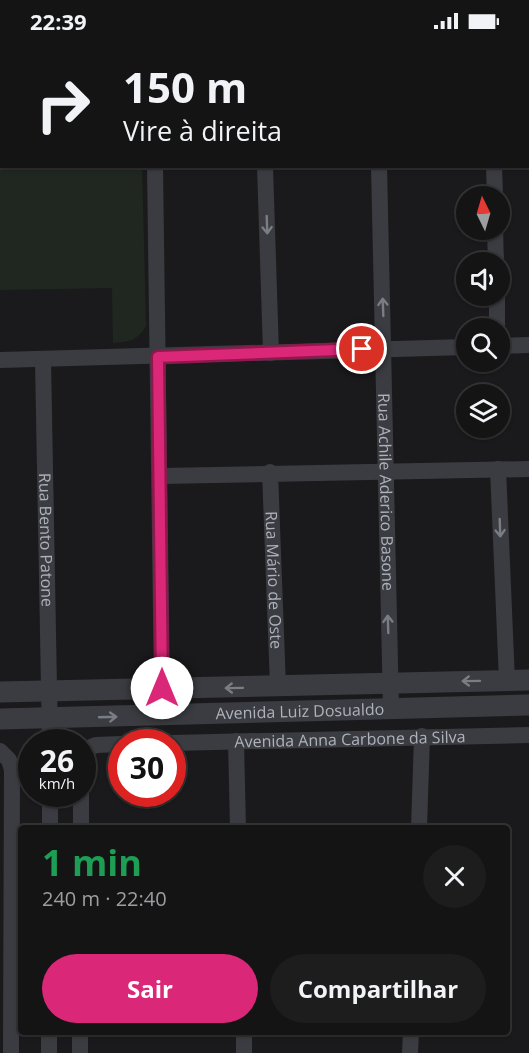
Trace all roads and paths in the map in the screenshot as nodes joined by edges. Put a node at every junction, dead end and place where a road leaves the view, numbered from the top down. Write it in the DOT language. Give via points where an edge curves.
graph roads {
  1 [pos="155,168"];
  2 [pos="265,168"];
  3 [pos="379,168"];
  4 [pos="494,168"];
  5 [pos="495,186"];
  6 [pos="529,345"];
  7 [pos="510,346"];
  8 [pos="456,347"];
  9 [pos="384,348"];
  10 [pos="271,353"];
  11 [pos="158,357"];
  12 [pos="0,360"];
  13 [pos="43,360"];
  14 [pos="498,469"];
  15 [pos="529,469"];
  16 [pos="384,470"];
  17 [pos="270,472"];
  18 [pos="160,476"];
  19 [pos="529,680"];
  20 [pos="507,681"];
  21 [pos="390,682"];
  22 [pos="278,687"];
  23 [pos="162,688"];
  24 [pos="50,691"];
  25 [pos="0,692"];
  26 [pos="529,705"];
  27 [pos="391,709"];
  28 [pos="159,716"];
  29 [pos="0,719"];
  30 [pos="50,719"];
  31 [pos="50,729"];
  32 [pos="529,735"];
  33 [pos="422,736"];
  34 [pos="236,741"];
  35 [pos="186,742"];
  36 [pos="1,752"];
  37 [pos="50,807"];
  38 [pos="81,807"];
  39 [pos="50,825"];
  40 [pos="81,825"];
  41 [pos="238,825"];
  42 [pos="419,825"];
  43 [pos="6,900"];
  44 [pos="50,1035"];
  45 [pos="80,1035"];
  46 [pos="244,1035"];
  47 [pos="411,1035"];
  48 [pos="7,1050"];
  49 [pos="50,1053"];
  50 [pos="80,1053"];
  51 [pos="244,1053"];
  52 [pos="411,1053"];
  1 -- 11 [label="street"];
  2 -- 10 [label="street, one-way"];
  9 -- 3 [label="street, Rua Achile Aderico Basone, one-way"];
  4 -- 5 [label="street"];
  6 -- 7 [label="street"];
  8 -- 9 [label="street"];
  9 -- 10 [label="street"];
  9 -- 16 [label="street, Rua Achile Aderico Basone"];
  10 -- 11 [label="street"];
  11 -- 13 [label="street"];
  11 -- 18 [label="street"];
  12 -- 13 [label="street"];
  13 -- 24 [label="street, Rua Bento Patone"];
  14 -- 15 [label="street"];
  14 -- 16 [label="street"];
  14 -- 20 [label="street, one-way"];
  16 -- 17 [label="street"];
  21 -- 16 [label="street, Rua Achile Aderico Basone, one-way"];
  17 -- 18 [label="street"];
  17 -- 22 [label="street, Rua Mário de Oste"];
  18 -- 23 [label="street"];
  19 -- 20 [label="street, Avenida Luiz Dosualdo"];
  20 -- 21 [label="street, Avenida Luiz Dosualdo, one-way"];
  21 -- 22 [label="street, Avenida Luiz Dosualdo"];
  21 -- 27 [label="street, Rua Achile Aderico Basone"];
  22 -- 23 [label="street, Avenida Luiz Dosualdo, one-way"];
  23 -- 24 [label="street, Avenida Luiz Dosualdo"];
  23 -- 28 [label="street"];
  24 -- 25 [label="street, Avenida Luiz Dosualdo"];
  24 -- 30 [label="street, Rua Bento Patone"];
  26 -- 27 [label="street, Avenida Luiz Dosualdo"];
  27 -- 28 [label="street, Avenida Luiz Dosualdo"];
  30 -- 28 [label="street, Avenida Luiz Dosualdo, one-way"];
  29 -- 30 [label="street, Avenida Luiz Dosualdo"];
  30 -- 31 [label="street, Rua Bento Patone"];
  32 -- 33 [label="street, Avenida Anna Carbone da Silva"];
  33 -- 34 [label="street, Avenida Anna Carbone da Silva"];
  33 -- 42 [label="street"];
  34 -- 35 [label="street, Avenida Anna Carbone da Silva"];
  34 -- 41 [label="street"];
  36 -- 43 [label="street" via="12,770"];
  37 -- 39 [label="street"];
  38 -- 40 [label="street"];
  43 -- 48 [label="street"];
  44 -- 49 [label="street"];
  45 -- 50 [label="street"];
  46 -- 51 [label="street"];
  47 -- 52 [label="street"];
}
